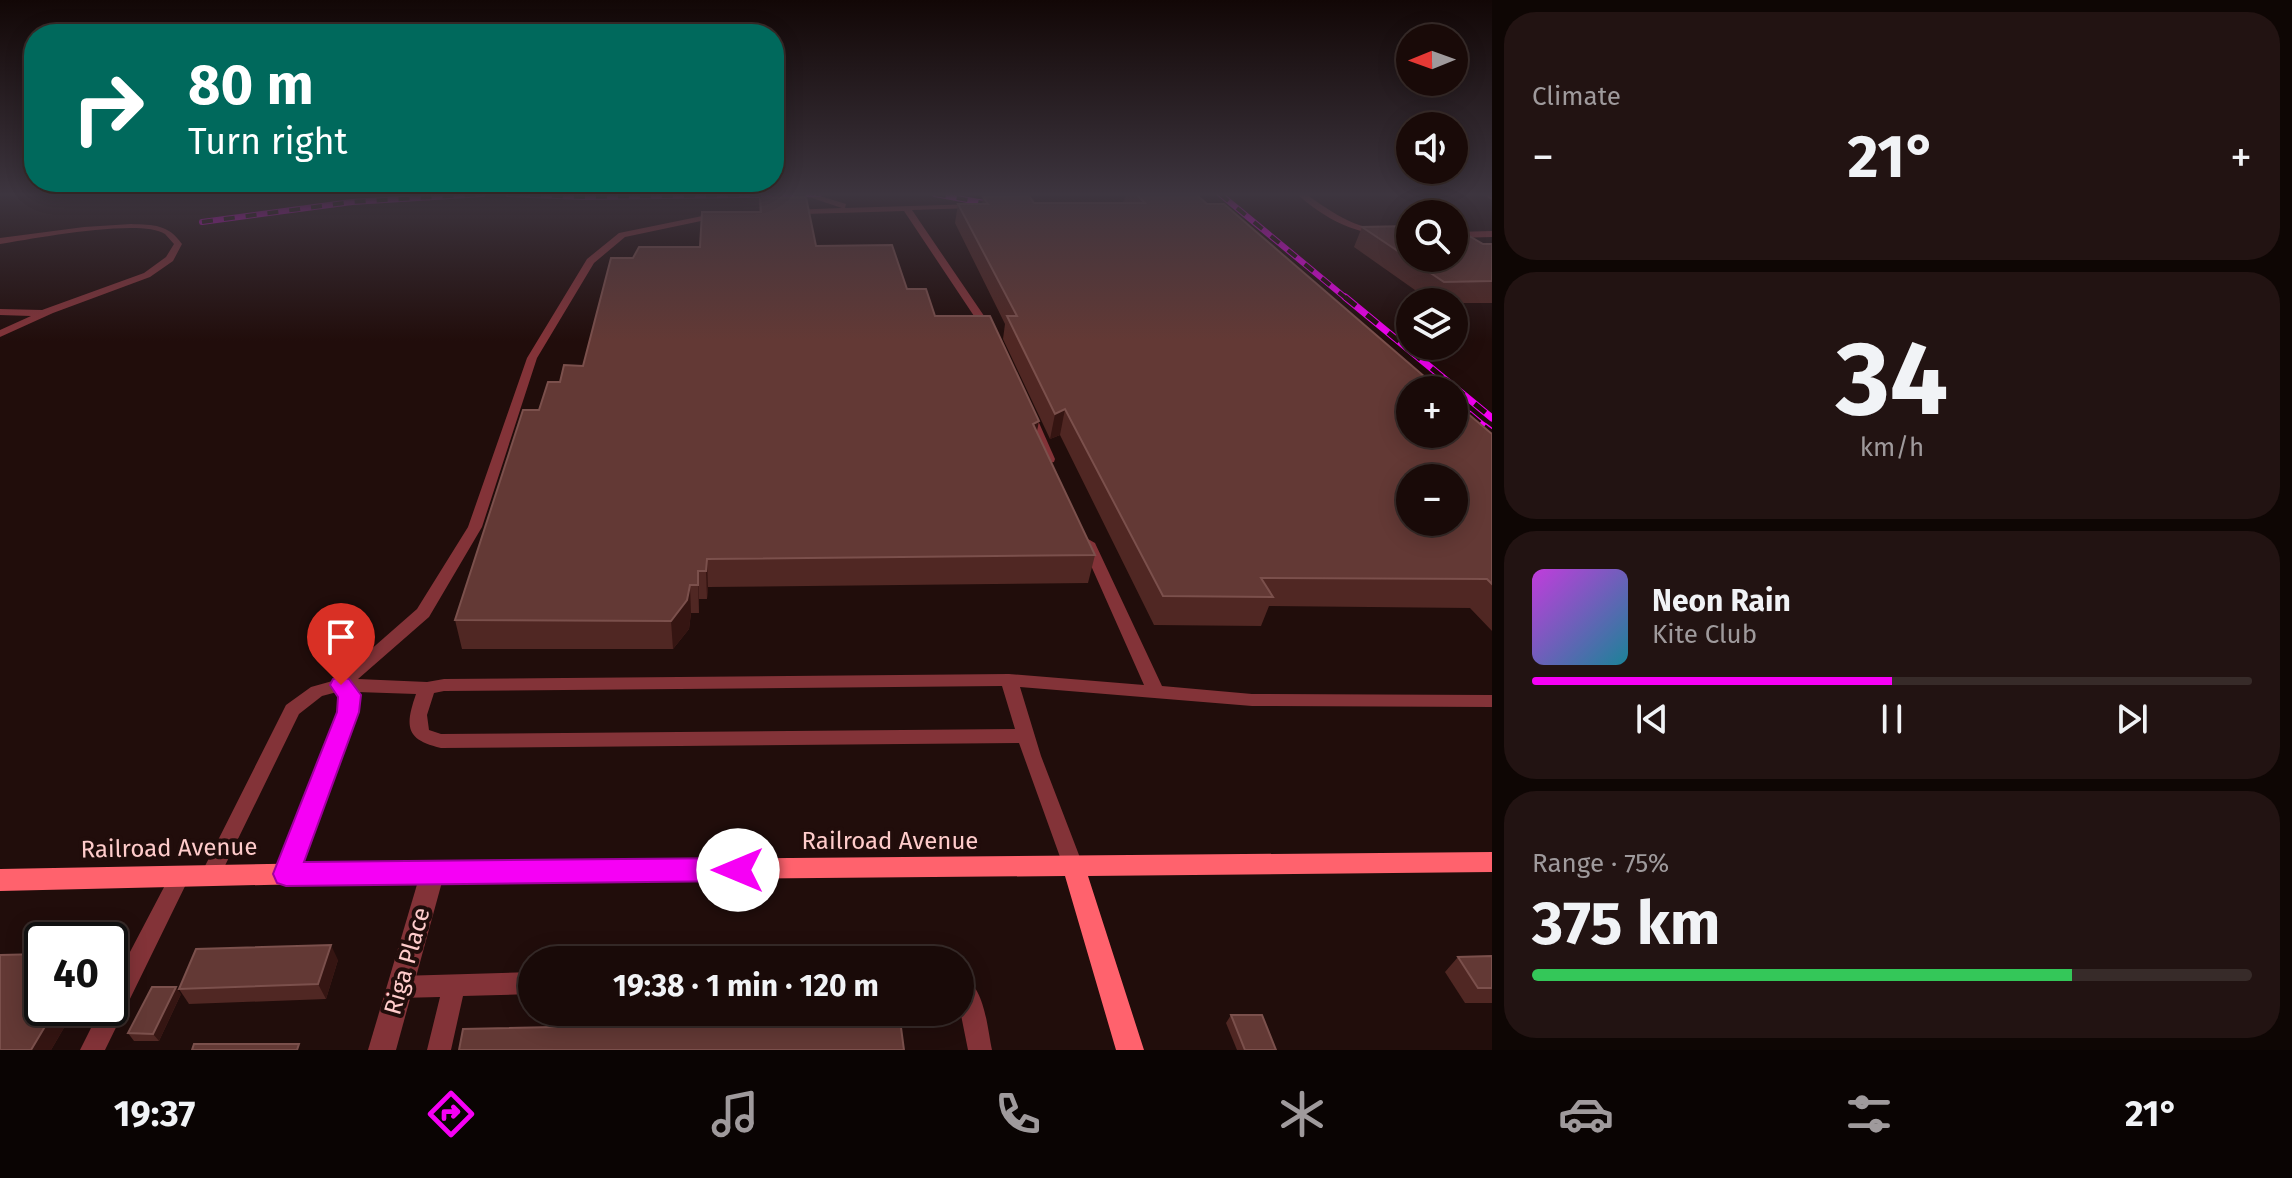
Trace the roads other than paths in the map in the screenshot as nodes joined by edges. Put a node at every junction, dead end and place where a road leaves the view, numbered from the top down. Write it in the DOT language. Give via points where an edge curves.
graph roads {
  1 [pos="177,243"];
  2 [pos="612,243"];
  3 [pos="930,243"];
  4 [pos="0,312"];
  5 [pos="46,313"];
  6 [pos="0,334"];
  7 [pos="998,349"];
  8 [pos="1025,406"];
  9 [pos="1057,477"];
  10 [pos="1084,534"];
  11 [pos="1009,680"];
  12 [pos="341,685"];
  13 [pos="427,688"];
  14 [pos="1156,692"];
  15 [pos="1492,701"];
  16 [pos="1025,736"];
  17 [pos="1480,863"];
  18 [pos="1074,868"];
  19 [pos="433,871"];
  20 [pos="286,874"];
  21 [pos="180,876"];
  22 [pos="210,876"];
  23 [pos="0,880"];
  24 [pos="518,983"];
  25 [pos="454,985"];
  26 [pos="399,987"];
  27 [pos="974,1022"];
  28 [pos="92,1050"];
  29 [pos="382,1050"];
  30 [pos="439,1050"];
  31 [pos="980,1050"];
  32 [pos="1130,1050"];
  1 -- 5 [label="lane" via="170,259 147,275"];
  2 -- 12 [label="lane" via="590,261 532,358 475,527 423,613"];
  3 -- 7 [label="lane"];
  4 -- 5 [label="lane"];
  5 -- 6 [label="lane"];
  8 -- 9 [label="lane"];
  10 -- 14 [label="lane"];
  11 -- 13 [label="lane"];
  11 -- 14 [label="lane"];
  11 -- 16 [label="lane"];
  12 -- 13 [label="lane"];
  12 -- 20 [label="lane" via="350,695 348,712"];
  12 -- 22 [label="lane" via="317,691 292,710"];
  13 -- 16 [label="lane" via="417,726 427,739 441,741"];
  14 -- 15 [label="lane" via="1252,700"];
  16 -- 18 [label="lane"];
  17 -- 18 [label="street, Railroad Avenue"];
  18 -- 19 [label="street, Railroad Avenue"];
  18 -- 32 [label="street"];
  19 -- 20 [label="street, Railroad Avenue"];
  19 -- 26 [label="street, Riga Place"];
  20 -- 22 [label="street, Railroad Avenue"];
  21 -- 22 [label="street, Railroad Avenue"];
  21 -- 23 [label="street, Railroad Avenue"];
  21 -- 28 [label="lane"];
  24 -- 25 [label="lane"];
  25 -- 26 [label="lane"];
  25 -- 30 [label="lane"];
  26 -- 29 [label="street, Riga Place"];
  27 -- 31 [label="lane"];
}
